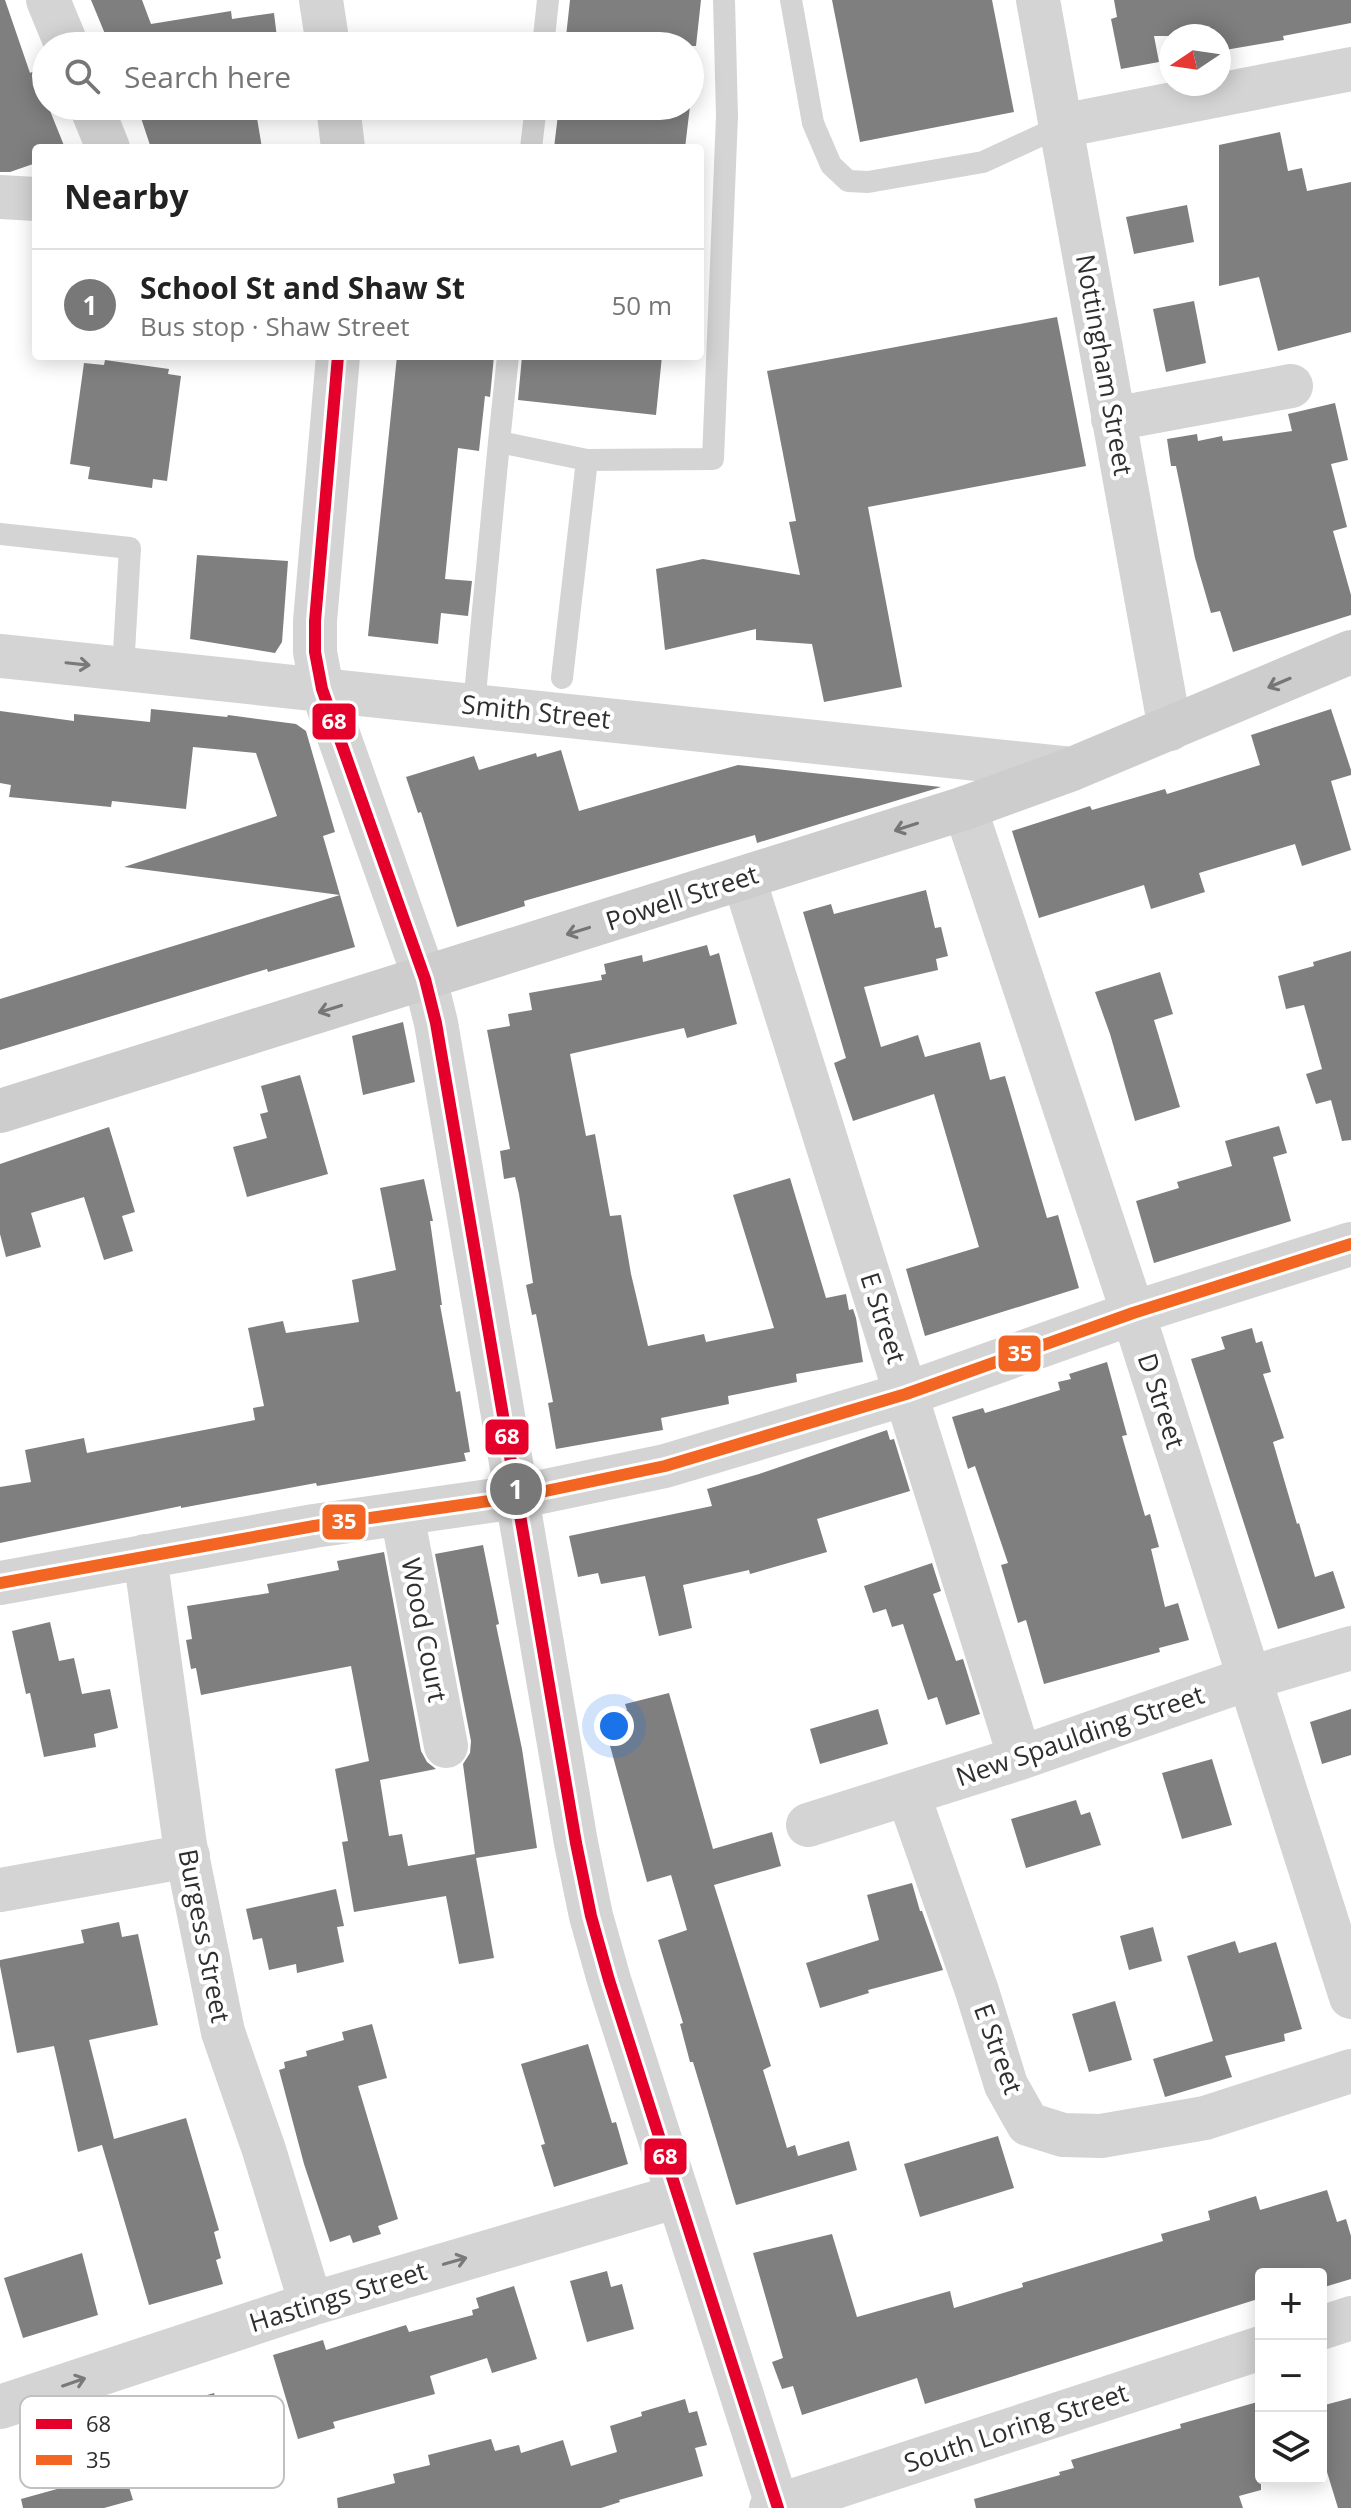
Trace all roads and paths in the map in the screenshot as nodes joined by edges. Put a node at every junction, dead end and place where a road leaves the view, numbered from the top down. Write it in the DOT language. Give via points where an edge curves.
graph roads {
  1 [pos="48,0"];
  2 [pos="321,0"];
  3 [pos="548,0"];
  4 [pos="724,0"];
  5 [pos="791,0"];
  6 [pos="1038,0"];
  7 [pos="61,32"];
  8 [pos="326,32"];
  9 [pos="545,32"];
  10 [pos="1351,69"];
  11 [pos="97,120"];
  12 [pos="340,120"];
  13 [pos="534,120"];
  14 [pos="1061,126"];
  15 [pos="106,144"];
  16 [pos="343,144"];
  17 [pos="531,144"];
  18 [pos="0,197"];
  19 [pos="32,199"];
  20 [pos="338,360"];
  21 [pos="508,360"];
  22 [pos="1291,386"];
  23 [pos="1113,419"];
  24 [pos="499,442"];
  25 [pos="587,460"];
  26 [pos="0,534"];
  27 [pos="0,656"];
  28 [pos="1350,657"];
  29 [pos="123,669"];
  30 [pos="562,678"];
  31 [pos="322,689"];
  32 [pos="474,705"];
  33 [pos="1170,729"];
  34 [pos="1072,769"];
  35 [pos="965,808"];
  36 [pos="744,879"];
  37 [pos="425,979"];
  38 [pos="0,1111"];
  39 [pos="1351,1244"];
  40 [pos="1133,1313"];
  41 [pos="906,1394"];
  42 [pos="517,1497"];
  43 [pos="402,1514"];
  44 [pos="145,1556"];
  45 [pos="0,1583"];
  46 [pos="1351,1648"];
  47 [pos="1250,1678"];
  48 [pos="446,1746"];
  49 [pos="1020,1758"];
  50 [pos="908,1794"];
  51 [pos="808,1825"];
  52 [pos="188,1856"];
  53 [pos="0,1890"];
  54 [pos="1351,1997"];
  55 [pos="1351,2071"];
  56 [pos="678,2196"];
  57 [pos="311,2304"];
  58 [pos="1351,2318"];
  59 [pos="1327,2326"];
  60 [pos="1255,2350"];
  61 [pos="33,2396"];
  62 [pos="20,2400"];
  63 [pos="0,2407"];
  64 [pos="775,2507"];
  1 -- 7 [label="street"];
  2 -- 8 [label="street"];
  3 -- 9 [label="lane"];
  4 -- 25 [label="lane" via="727,116 713,459"];
  5 -- 14 [label="lane" via="813,123 831,165 848,181 983,162"];
  6 -- 14 [label="street, Nottingham Street"];
  10 -- 14 [label="street"];
  11 -- 15 [label="street"];
  12 -- 16 [label="street"];
  13 -- 17 [label="lane"];
  14 -- 23 [label="street, Nottingham Street"];
  18 -- 19 [label="street"];
  20 -- 31 [label="street" via="315,621"];
  21 -- 24 [label="lane"];
  22 -- 23 [label="street"];
  23 -- 33 [label="street, Nottingham Street"];
  24 -- 25 [label="lane"];
  24 -- 32 [label="lane"];
  25 -- 30 [label="lane"];
  26 -- 29 [label="lane" via="130,548"];
  27 -- 29 [label="street, Smith Street, one-way"];
  28 -- 33 [label="street, Powell Street, one-way"];
  29 -- 31 [label="street, Smith Street"];
  31 -- 32 [label="street, Smith Street"];
  31 -- 37 [label="street"];
  32 -- 34 [label="street, Smith Street"];
  33 -- 34 [label="street, Powell Street"];
  34 -- 35 [label="street, Powell Street"];
  35 -- 36 [label="street, Powell Street, one-way"];
  35 -- 40 [label="street, D Street"];
  36 -- 37 [label="street, Powell Street, one-way"];
  36 -- 41 [label="street, E Street"];
  37 -- 38 [label="street, Powell Street, one-way"];
  37 -- 42 [label="street"];
  39 -- 40 [label="street"];
  40 -- 41 [label="street"];
  40 -- 47 [label="street, D Street"];
  41 -- 42 [label="street" via="665,1466"];
  41 -- 49 [label="street, E Street"];
  42 -- 43 [label="street"];
  42 -- 56 [label="street" via="591,1916"];
  43 -- 44 [label="street"];
  43 -- 48 [label="street, Wood Court"];
  44 -- 45 [label="street"];
  44 -- 52 [label="street, Burgess Street"];
  46 -- 47 [label="street, New Spaulding Street"];
  47 -- 49 [label="street, New Spaulding Street"];
  47 -- 54 [label="street, D Street"];
  49 -- 50 [label="street, New Spaulding Street"];
  50 -- 51 [label="street, New Spaulding Street"];
  50 -- 55 [label="street, E Street" via="1006,2085 1028,2124 1063,2135 1101,2136 1205,2118"];
  52 -- 53 [label="street"];
  52 -- 57 [label="street, Burgess Street" via="223,2032"];
  57 -- 56 [label="street, Hastings Street, one-way"];
  56 -- 64 [label="street"];
  61 -- 57 [label="street, Hastings Street, one-way"];
  58 -- 59 [label="street"];
  60 -- 64 [label="street, South Loring Street"];
  63 -- 62 [label="street, Hastings Street, one-way"];
}
